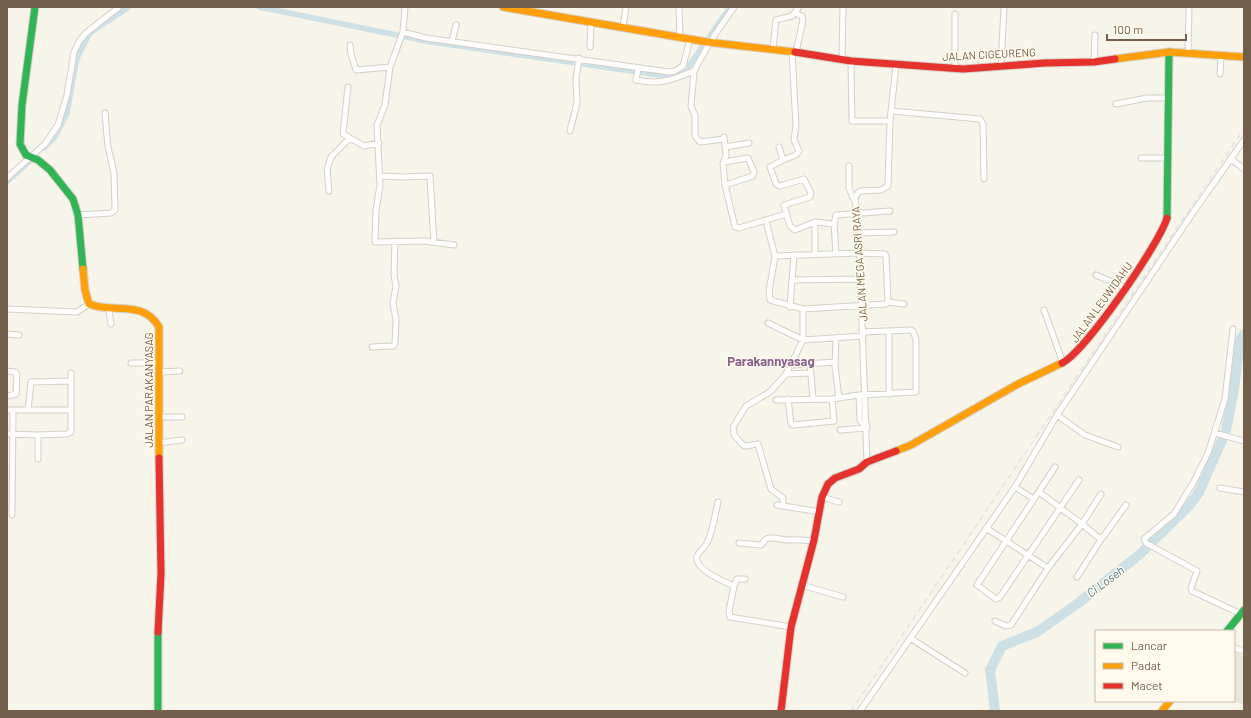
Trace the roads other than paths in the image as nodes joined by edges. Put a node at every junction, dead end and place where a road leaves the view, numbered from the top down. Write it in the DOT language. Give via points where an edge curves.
graph roads {
  1 [pos="35,7"];
  2 [pos="119,7"];
  3 [pos="405,7"];
  4 [pos="503,7"];
  5 [pos="626,7"];
  6 [pos="679,7"];
  7 [pos="734,7"];
  8 [pos="799,7"];
  9 [pos="843,7"];
  10 [pos="1004,7"];
  11 [pos="1189,7"];
  12 [pos="529,9"];
  13 [pos="796,13"];
  14 [pos="955,14"];
  15 [pos="591,22"];
  16 [pos="456,26"];
  17 [pos="623,27"];
  18 [pos="402,34"];
  19 [pos="1095,35"];
  20 [pos="680,37"];
  21 [pos="690,39"];
  22 [pos="452,41"];
  23 [pos="707,42"];
  24 [pos="350,45"];
  25 [pos="590,47"];
  26 [pos="773,48"];
  27 [pos="794,52"];
  28 [pos="1169,52"];
  29 [pos="1188,52"];
  30 [pos="1221,55"];
  31 [pos="1244,57"];
  32 [pos="842,59"];
  33 [pos="579,60"];
  34 [pos="851,60"];
  35 [pos="1094,62"];
  36 [pos="896,65"];
  37 [pos="390,67"];
  38 [pos="1001,67"];
  39 [pos="955,68"];
  40 [pos="637,70"];
  41 [pos="694,72"];
  42 [pos="1220,74"];
  43 [pos="348,87"];
  44 [pos="1169,98"];
  45 [pos="1116,104"];
  46 [pos="891,111"];
  47 [pos="106,113"];
  48 [pos="890,121"];
  49 [pos="570,131"];
  50 [pos="349,139"];
  51 [pos="1244,140"];
  52 [pos="379,143"];
  53 [pos="749,143"];
  54 [pos="725,147"];
  55 [pos="779,147"];
  56 [pos="33,158"];
  57 [pos="1141,158"];
  58 [pos="1168,158"];
  59 [pos="1231,159"];
  60 [pos="783,160"];
  61 [pos="724,162"];
  62 [pos="849,166"];
  63 [pos="1244,169"];
  64 [pos="380,176"];
  65 [pos="7,178"];
  66 [pos="984,179"];
  67 [pos="725,185"];
  68 [pos="329,191"];
  69 [pos="854,200"];
  70 [pos="890,211"];
  71 [pos="858,213"];
  72 [pos="786,214"];
  73 [pos="78,216"];
  74 [pos="766,221"];
  75 [pos="816,222"];
  76 [pos="834,224"];
  77 [pos="894,232"];
  78 [pos="859,233"];
  79 [pos="395,241"];
  80 [pos="434,242"];
  81 [pos="454,245"];
  82 [pos="860,253"];
  83 [pos="815,254"];
  84 [pos="836,254"];
  85 [pos="794,255"];
  86 [pos="775,256"];
  87 [pos="1096,275"];
  88 [pos="792,280"];
  89 [pos="861,280"];
  90 [pos="1126,288"];
  91 [pos="888,302"];
  92 [pos="89,304"];
  93 [pos="904,304"];
  94 [pos="108,306"];
  95 [pos="862,306"];
  96 [pos="790,307"];
  97 [pos="7,308"];
  98 [pos="803,309"];
  99 [pos="1044,310"];
  100 [pos="768,323"];
  101 [pos="111,324"];
  102 [pos="1233,329"];
  103 [pos="889,331"];
  104 [pos="7,334"];
  105 [pos="863,334"];
  106 [pos="19,335"];
  107 [pos="836,338"];
  108 [pos="803,340"];
  109 [pos="372,347"];
  110 [pos="835,362"];
  111 [pos="131,363"];
  112 [pos="158,363"];
  113 [pos="810,363"];
  114 [pos="1063,363"];
  115 [pos="791,365"];
  116 [pos="7,371"];
  117 [pos="180,371"];
  118 [pos="158,372"];
  119 [pos="71,373"];
  120 [pos="810,373"];
  121 [pos="786,374"];
  122 [pos="71,381"];
  123 [pos="889,394"];
  124 [pos="862,395"];
  125 [pos="7,396"];
  126 [pos="839,398"];
  127 [pos="788,399"];
  128 [pos="813,399"];
  129 [pos="832,399"];
  130 [pos="776,400"];
  131 [pos="10,410"];
  132 [pos="28,410"];
  133 [pos="71,410"];
  134 [pos="1057,415"];
  135 [pos="158,417"];
  136 [pos="182,417"];
  137 [pos="867,426"];
  138 [pos="840,430"];
  139 [pos="1215,433"];
  140 [pos="10,434"];
  141 [pos="38,435"];
  142 [pos="182,440"];
  143 [pos="1244,441"];
  144 [pos="158,443"];
  145 [pos="1118,446"];
  146 [pos="10,459"];
  147 [pos="38,459"];
  148 [pos="867,462"];
  149 [pos="1055,467"];
  150 [pos="1079,480"];
  151 [pos="10,484"];
  152 [pos="1015,487"];
  153 [pos="1220,488"];
  154 [pos="1039,492"];
  155 [pos="1244,492"];
  156 [pos="1101,494"];
  157 [pos="822,497"];
  158 [pos="1034,499"];
  159 [pos="718,502"];
  160 [pos="839,502"];
  161 [pos="777,505"];
  162 [pos="1126,505"];
  163 [pos="783,506"];
  164 [pos="1060,507"];
  165 [pos="9,508"];
  166 [pos="820,512"];
  167 [pos="12,515"];
  168 [pos="1082,524"];
  169 [pos="986,528"];
  170 [pos="1102,538"];
  171 [pos="813,541"];
  172 [pos="1007,541"];
  173 [pos="739,543"];
  174 [pos="1028,555"];
  175 [pos="1048,568"];
  176 [pos="1077,578"];
  177 [pos="745,579"];
  178 [pos="734,586"];
  179 [pos="802,586"];
  180 [pos="843,597"];
  181 [pos="1242,612"];
  182 [pos="995,621"];
  183 [pos="792,627"];
  184 [pos="1227,630"];
  185 [pos="910,638"];
  186 [pos="964,673"];
  187 [pos="1169,702"];
  188 [pos="158,711"];
  189 [pos="781,711"];
  190 [pos="860,711"];
  191 [pos="1162,711"];
  1 -- 56 [label="main road" via="20,140 22,149"];
  2 -- 56 [label="street" via="80,40 74,52 67,95 58,125"];
  3 -- 18 [label="street"];
  4 -- 12 [label="main road, JALAN CIGEURENG"];
  5 -- 17 [label="street"];
  6 -- 20 [label="street"];
  7 -- 23 [label="street"];
  8 -- 13 [label="street"];
  9 -- 32 [label="street"];
  10 -- 38 [label="street"];
  11 -- 29 [label="street"];
  12 -- 15 [label="main road, JALAN CIGEURENG"];
  13 -- 26 [label="street" via="776,20"];
  13 -- 27 [label="street" via="802,16 803,20"];
  14 -- 39 [label="street"];
  15 -- 17 [label="main road, JALAN CIGEURENG"];
  15 -- 25 [label="street"];
  16 -- 22 [label="street"];
  17 -- 20 [label="main road, JALAN CIGEURENG"];
  18 -- 22 [label="street"];
  18 -- 37 [label="street"];
  19 -- 35 [label="street"];
  20 -- 21 [label="main road, JALAN CIGEURENG"];
  21 -- 23 [label="main road, JALAN CIGEURENG"];
  21 -- 40 [label="street" via="685,62 680,69 669,72"];
  22 -- 33 [label="street"];
  23 -- 26 [label="main road, JALAN CIGEURENG"];
  23 -- 41 [label="street"];
  24 -- 37 [label="street" via="356,70"];
  26 -- 27 [label="main road, JALAN CIGEURENG"];
  27 -- 32 [label="main road, JALAN CIGEURENG"];
  27 -- 60 [label="street" via="794,140 799,151 796,155"];
  28 -- 29 [label="main road, JALAN CIGEURENG"];
  28 -- 35 [label="main road, JALAN CIGEURENG"];
  28 -- 44 [label="main road, JALAN LEUWIDAHU"];
  29 -- 30 [label="main road, JALAN CIGEURENG"];
  30 -- 31 [label="main road, JALAN CIGEURENG"];
  30 -- 42 [label="street"];
  32 -- 34 [label="main road, JALAN CIGEURENG"];
  33 -- 40 [label="street"];
  33 -- 49 [label="street" via="576,80 577,103"];
  34 -- 36 [label="main road, JALAN CIGEURENG"];
  34 -- 48 [label="street" via="852,121"];
  35 -- 38 [label="main road, JALAN CIGEURENG" via="1045,62"];
  36 -- 39 [label="main road, JALAN CIGEURENG"];
  36 -- 46 [label="street, JALAN MEGA ASRI RAYA"];
  37 -- 52 [label="street" via="385,105 377,125"];
  38 -- 39 [label="main road, JALAN CIGEURENG"];
  40 -- 41 [label="street" via="636,80 652,83 667,82"];
  41 -- 54 [label="street" via="691,107 695,115 695,136 700,142 724,138"];
  43 -- 50 [label="street" via="342,130 344,136"];
  44 -- 45 [label="street" via="1147,98"];
  44 -- 58 [label="main road, JALAN LEUWIDAHU"];
  46 -- 48 [label="street, JALAN MEGA ASRI RAYA"];
  46 -- 66 [label="street" via="980,119 983,124"];
  47 -- 73 [label="street" via="108,147 114,173 115,210 111,213"];
  48 -- 69 [label="street, JALAN MEGA ASRI RAYA" via="888,186 881,190 860,191"];
  50 -- 52 [label="street" via="364,146"];
  50 -- 68 [label="street" via="332,156 327,167"];
  51 -- 59 [label="street"];
  52 -- 64 [label="street"];
  53 -- 54 [label="street"];
  54 -- 61 [label="street"];
  55 -- 60 [label="street"];
  56 -- 65 [label="street"];
  56 -- 73 [label="main road" via="50,170 69,191"];
  57 -- 58 [label="street"];
  58 -- 90 [label="main road, JALAN LEUWIDAHU" via="1166,226"];
  59 -- 63 [label="street"];
  59 -- 134 [label="street"];
  60 -- 72 [label="street" via="770,167 776,184 780,186 804,179 811,195 785,204"];
  61 -- 67 [label="street"];
  61 -- 67 [label="street" via="748,158 754,172 752,176"];
  62 -- 69 [label="street" via="849,188"];
  64 -- 79 [label="street" via="375,242"];
  64 -- 80 [label="street" via="430,176"];
  67 -- 74 [label="street" via="736,227"];
  69 -- 71 [label="street, JALAN MEGA ASRI RAYA"];
  70 -- 71 [label="street"];
  71 -- 76 [label="street" via="837,214"];
  71 -- 78 [label="street, JALAN MEGA ASRI RAYA"];
  72 -- 74 [label="street"];
  72 -- 75 [label="street" via="794,230"];
  73 -- 92 [label="main road"];
  74 -- 86 [label="street"];
  75 -- 76 [label="street"];
  75 -- 83 [label="street"];
  76 -- 84 [label="street"];
  77 -- 78 [label="street"];
  78 -- 82 [label="street, JALAN MEGA ASRI RAYA"];
  79 -- 80 [label="street"];
  79 -- 109 [label="street" via="395,344"];
  80 -- 81 [label="street"];
  82 -- 84 [label="street"];
  82 -- 89 [label="street, JALAN MEGA ASRI RAYA"];
  82 -- 91 [label="street" via="886,256"];
  83 -- 84 [label="street"];
  83 -- 85 [label="street"];
  85 -- 86 [label="street"];
  85 -- 88 [label="street"];
  86 -- 96 [label="street" via="768,297 774,302"];
  87 -- 90 [label="street"];
  88 -- 89 [label="street"];
  88 -- 96 [label="street"];
  89 -- 95 [label="street, JALAN MEGA ASRI RAYA"];
  90 -- 114 [label="main road, JALAN LEUWIDAHU" via="1080,349"];
  91 -- 93 [label="street"];
  91 -- 95 [label="street"];
  92 -- 94 [label="main road, JALAN PARAKANYASAG" via="96,307"];
  92 -- 97 [label="street" via="77,312"];
  94 -- 101 [label="street"];
  94 -- 112 [label="main road, JALAN PARAKANYASAG" via="137,309 157,323 160,339"];
  95 -- 98 [label="street"];
  95 -- 105 [label="street, JALAN MEGA ASRI RAYA"];
  96 -- 98 [label="street"];
  98 -- 108 [label="street"];
  99 -- 114 [label="street"];
  100 -- 108 [label="street"];
  102 -- 139 [label="street" via="1225,399"];
  103 -- 105 [label="street"];
  103 -- 123 [label="street"];
  103 -- 123 [label="street" via="910,330 915,335 916,390 914,393"];
  104 -- 106 [label="street"];
  105 -- 107 [label="street"];
  105 -- 124 [label="street, JALAN MEGA ASRI RAYA"];
  107 -- 108 [label="street"];
  107 -- 110 [label="street"];
  108 -- 115 [label="street"];
  110 -- 113 [label="street"];
  110 -- 126 [label="street"];
  111 -- 112 [label="street"];
  112 -- 118 [label="main road, JALAN PARAKANYASAG"];
  113 -- 115 [label="street"];
  113 -- 120 [label="street"];
  114 -- 148 [label="main road, JALAN LEUWIDAHU" via="1018,384 911,445"];
  115 -- 121 [label="street"];
  116 -- 125 [label="street" via="15,372 17,375 16,394"];
  117 -- 118 [label="street"];
  118 -- 135 [label="main road, JALAN PARAKANYASAG"];
  119 -- 122 [label="street"];
  120 -- 121 [label="street"];
  120 -- 128 [label="street"];
  121 -- 163 [label="street" via="770,392 746,406 733,427 734,435 742,445 758,444 771,489 783,498"];
  122 -- 132 [label="street" via="31,382"];
  122 -- 133 [label="street"];
  123 -- 124 [label="street"];
  124 -- 126 [label="street"];
  124 -- 137 [label="street, JALAN MEGA ASRI RAYA"];
  126 -- 129 [label="street"];
  127 -- 128 [label="street"];
  127 -- 129 [label="street" via="790,424 793,425 834,421"];
  127 -- 130 [label="street"];
  128 -- 129 [label="street"];
  131 -- 132 [label="street"];
  131 -- 140 [label="street"];
  132 -- 133 [label="street"];
  133 -- 141 [label="street" via="70,434"];
  134 -- 145 [label="street" via="1085,434"];
  134 -- 152 [label="street"];
  135 -- 136 [label="street"];
  135 -- 144 [label="main road, JALAN PARAKANYASAG"];
  137 -- 138 [label="street"];
  137 -- 148 [label="street, JALAN MEGA ASRI RAYA"];
  139 -- 143 [label="street"];
  139 -- 181 [label="street" via="1193,483 1174,514 1144,538 1146,542 1197,571 1192,590"];
  140 -- 141 [label="street"];
  140 -- 146 [label="street"];
  141 -- 147 [label="street"];
  142 -- 144 [label="street"];
  144 -- 188 [label="main road, JALAN PARAKANYASAG" via="161,574"];
  146 -- 151 [label="street"];
  148 -- 157 [label="main road, JALAN LEUWIDAHU" via="859,469 831,480"];
  149 -- 154 [label="street"];
  150 -- 164 [label="street"];
  151 -- 165 [label="street"];
  152 -- 158 [label="street"];
  152 -- 169 [label="street"];
  153 -- 155 [label="street"];
  154 -- 158 [label="street"];
  154 -- 164 [label="street"];
  156 -- 168 [label="street"];
  157 -- 160 [label="street"];
  157 -- 166 [label="main road"];
  158 -- 172 [label="street"];
  159 -- 178 [label="street" via="709,539 697,560 708,573"];
  161 -- 163 [label="street"];
  162 -- 170 [label="street"];
  163 -- 166 [label="street"];
  164 -- 168 [label="street"];
  164 -- 174 [label="street"];
  165 -- 167 [label="street"];
  166 -- 171 [label="main road"];
  168 -- 170 [label="street"];
  168 -- 175 [label="street"];
  169 -- 172 [label="street"];
  169 -- 185 [label="street"];
  170 -- 176 [label="street"];
  171 -- 173 [label="street" via="771,538 766,539 761,545"];
  171 -- 179 [label="main road"];
  172 -- 174 [label="street"];
  172 -- 174 [label="street" via="977,585 996,599 1000,597"];
  174 -- 175 [label="street"];
  175 -- 182 [label="street" via="1011,625 1006,626"];
  177 -- 178 [label="street" via="737,579"];
  178 -- 183 [label="street" via="729,613 732,618"];
  179 -- 180 [label="street"];
  179 -- 183 [label="main road"];
  181 -- 184 [label="main road"];
  183 -- 189 [label="main road"];
  185 -- 186 [label="street"];
  185 -- 190 [label="street"];
  187 -- 191 [label="main road"];
}
